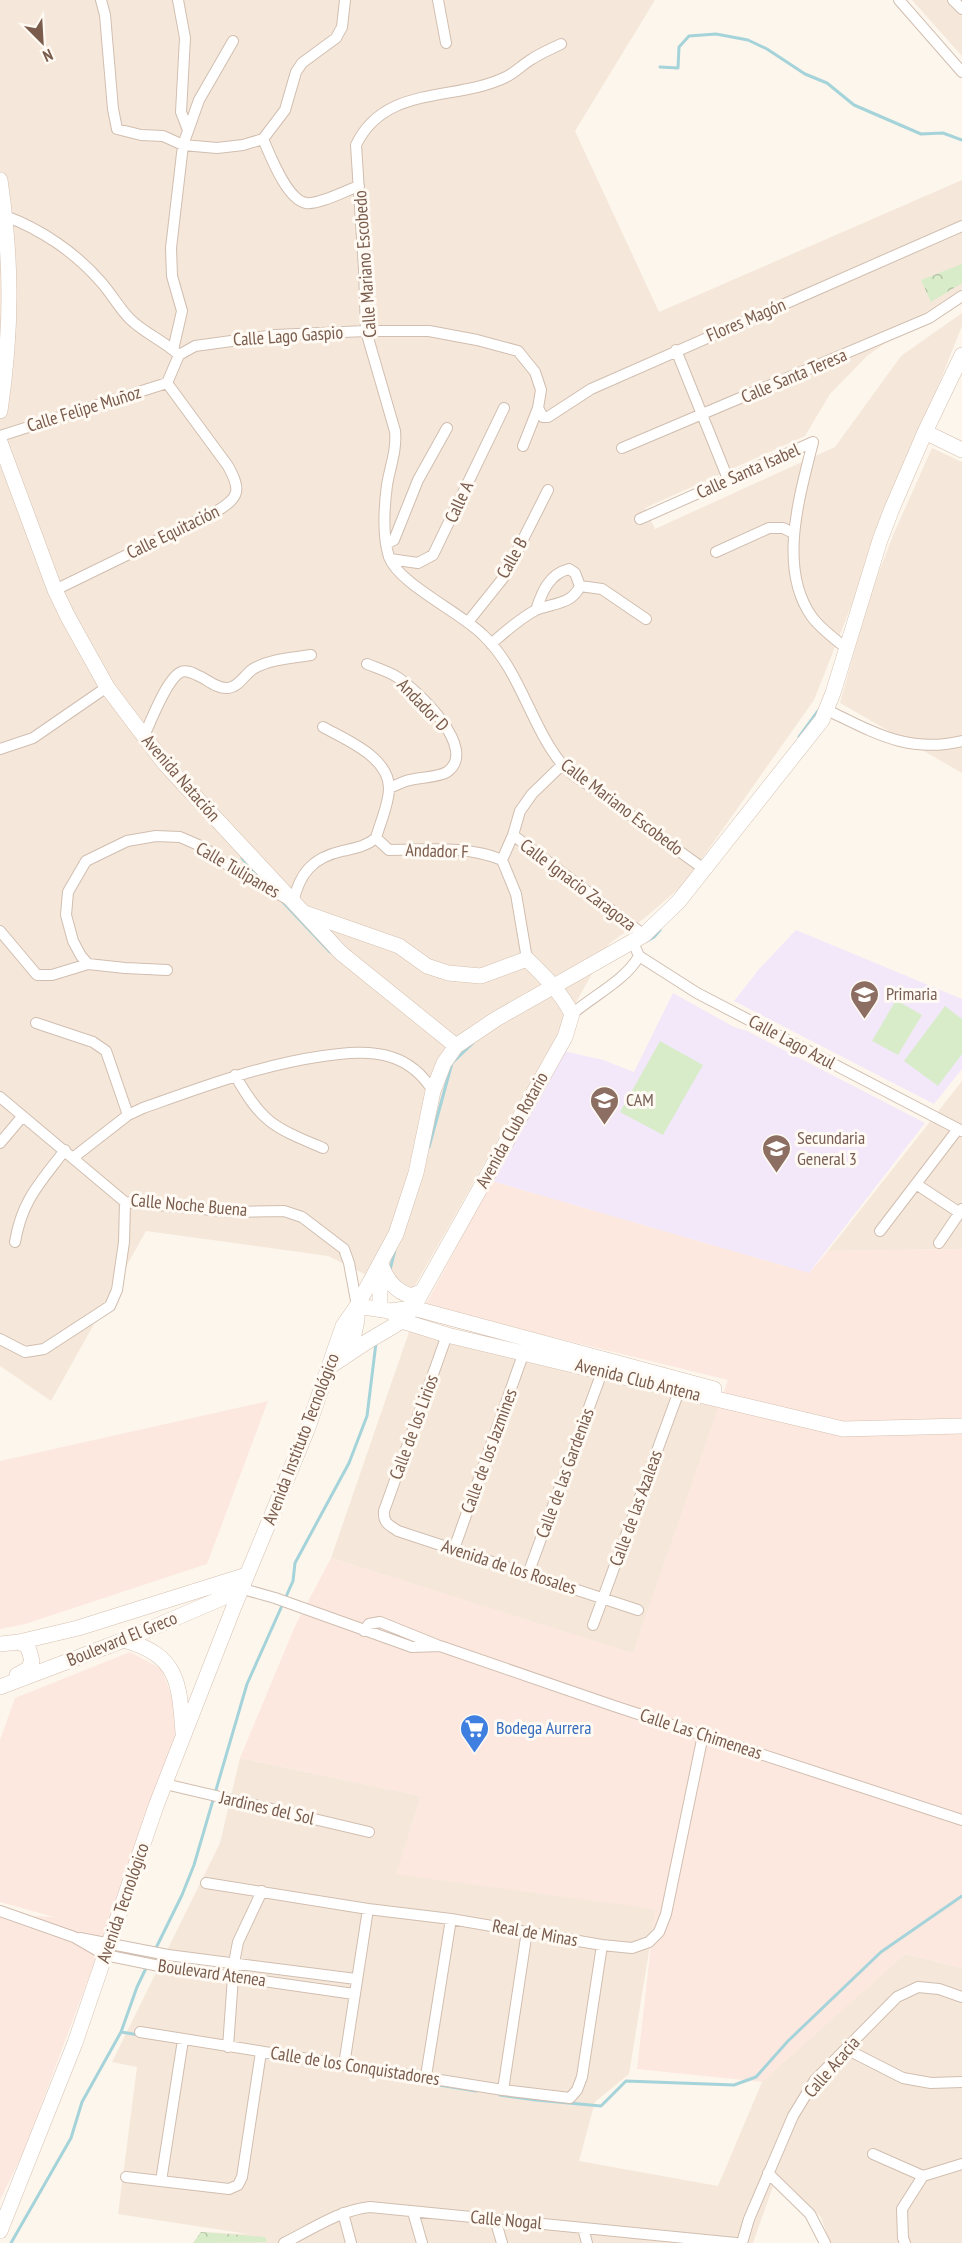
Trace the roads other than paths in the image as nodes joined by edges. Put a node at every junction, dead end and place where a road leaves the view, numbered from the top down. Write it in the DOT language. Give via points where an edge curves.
graph roads {
  1 [pos="101,0"];
  2 [pos="178,0"];
  3 [pos="345,0"];
  4 [pos="438,0"];
  5 [pos="899,0"];
  6 [pos="954,0"];
  7 [pos="962,9"];
  8 [pos="233,41"];
  9 [pos="446,43"];
  10 [pos="561,44"];
  11 [pos="962,72"];
  12 [pos="188,130"];
  13 [pos="263,139"];
  14 [pos="183,145"];
  15 [pos="0,180"];
  16 [pos="359,186"];
  17 [pos="5,216"];
  18 [pos="962,226"];
  19 [pos="962,296"];
  20 [pos="366,331"];
  21 [pos="676,350"];
  22 [pos="176,352"];
  23 [pos="962,355"];
  24 [pos="167,383"];
  25 [pos="504,408"];
  26 [pos="538,408"];
  27 [pos="0,411"];
  28 [pos="702,416"];
  29 [pos="447,428"];
  30 [pos="925,432"];
  31 [pos="0,436"];
  32 [pos="0,442"];
  33 [pos="523,446"];
  34 [pos="622,448"];
  35 [pos="962,450"];
  36 [pos="728,479"];
  37 [pos="548,490"];
  38 [pos="640,519"];
  39 [pos="793,533"];
  40 [pos="386,544"];
  41 [pos="717,552"];
  42 [pos="390,559"];
  43 [pos="580,586"];
  44 [pos="55,590"];
  45 [pos="536,610"];
  46 [pos="646,619"];
  47 [pos="468,622"];
  48 [pos="491,644"];
  49 [pos="846,648"];
  50 [pos="311,655"];
  51 [pos="367,664"];
  52 [pos="107,687"];
  53 [pos="827,710"];
  54 [pos="323,728"];
  55 [pos="144,736"];
  56 [pos="962,741"];
  57 [pos="0,749"];
  58 [pos="562,765"];
  59 [pos="389,788"];
  60 [pos="513,835"];
  61 [pos="376,838"];
  62 [pos="502,860"];
  63 [pos="704,869"];
  64 [pos="298,907"];
  65 [pos="0,931"];
  66 [pos="639,938"];
  67 [pos="639,956"];
  68 [pos="527,959"];
  69 [pos="88,964"];
  70 [pos="167,970"];
  71 [pos="553,985"];
  72 [pos="572,1014"];
  73 [pos="36,1023"];
  74 [pos="456,1047"];
  75 [pos="235,1075"];
  76 [pos="433,1091"];
  77 [pos="0,1097"];
  78 [pos="128,1115"];
  79 [pos="22,1117"];
  80 [pos="960,1130"];
  81 [pos="0,1143"];
  82 [pos="322,1148"];
  83 [pos="70,1154"];
  84 [pos="916,1184"];
  85 [pos="125,1202"];
  86 [pos="961,1211"];
  87 [pos="880,1231"];
  88 [pos="15,1242"];
  89 [pos="939,1243"];
  90 [pos="382,1270"];
  91 [pos="421,1292"];
  92 [pos="357,1306"];
  93 [pos="413,1308"];
  94 [pos="385,1309"];
  95 [pos="402,1321"];
  96 [pos="447,1335"];
  97 [pos="0,1340"];
  98 [pos="524,1352"];
  99 [pos="350,1353"];
  100 [pos="329,1367"];
  101 [pos="602,1371"];
  102 [pos="679,1391"];
  103 [pos="962,1419"];
  104 [pos="962,1426"];
  105 [pos="383,1518"];
  106 [pos="454,1550"];
  107 [pos="528,1574"];
  108 [pos="245,1582"];
  109 [pos="602,1598"];
  110 [pos="639,1610"];
  111 [pos="107,1618"];
  112 [pos="593,1625"];
  113 [pos="19,1642"];
  114 [pos="118,1642"];
  115 [pos="0,1644"];
  116 [pos="0,1682"];
  117 [pos="0,1687"];
  118 [pos="703,1735"];
  119 [pos="183,1738"];
  120 [pos="165,1784"];
  121 [pos="962,1820"];
  122 [pos="369,1832"];
  123 [pos="206,1883"];
  124 [pos="262,1891"];
  125 [pos="368,1909"];
  126 [pos="0,1911"];
  127 [pos="452,1919"];
  128 [pos="527,1931"];
  129 [pos="602,1945"];
  130 [pos="107,1948"];
  131 [pos="234,1963"];
  132 [pos="233,1976"];
  133 [pos="356,1979"];
  134 [pos="354,1994"];
  135 [pos="962,1997"];
  136 [pos="140,2032"];
  137 [pos="183,2040"];
  138 [pos="228,2047"];
  139 [pos="846,2049"];
  140 [pos="261,2052"];
  141 [pos="344,2065"];
  142 [pos="426,2076"];
  143 [pos="962,2082"];
  144 [pos="503,2090"];
  145 [pos="873,2154"];
  146 [pos="962,2164"];
  147 [pos="768,2173"];
  148 [pos="923,2176"];
  149 [pos="126,2177"];
  150 [pos="161,2181"];
  151 [pos="413,2212"];
  152 [pos="343,2213"];
  153 [pos="495,2219"];
  154 [pos="583,2228"];
  155 [pos="0,2231"];
  156 [pos="665,2239"];
  157 [pos="284,2243"];
  158 [pos="351,2243"];
  159 [pos="422,2243"];
  160 [pos="502,2243"];
  161 [pos="587,2243"];
  162 [pos="736,2243"];
  163 [pos="742,2243"];
  164 [pos="825,2243"];
  165 [pos="905,2243"];
  1 -- 14 [label="street" via="117,129 163,136"];
  2 -- 12 [label="street" via="185,38 181,112"];
  3 -- 13 [label="street" via="342,27 336,38 302,63 285,110"];
  4 -- 9 [label="street"];
  5 -- 11 [label="street"];
  6 -- 7 [label="street"];
  8 -- 12 [label="street" via="199,100"];
  10 -- 16 [label="street, Calle Mariano Escobedo" via="506,77 390,108 362,133 356,145"];
  12 -- 14 [label="street"];
  13 -- 14 [label="street" via="218,148"];
  13 -- 16 [label="street" via="294,197 305,203"];
  14 -- 22 [label="street" via="171,248 172,276 182,311"];
  15 -- 17 [label="street"];
  16 -- 20 [label="street, Calle Mariano Escobedo"];
  17 -- 22 [label="street" via="42,233 73,256 100,280 130,319"];
  17 -- 27 [label="street" via="10,322"];
  18 -- 21 [label="street, Flores Magón"];
  19 -- 28 [label="street, Calle Santa Teresa" via="929,318"];
  20 -- 22 [label="street, Calle Lago Gaspio" via="238,339"];
  20 -- 26 [label="street, Calle Lago Gaspio" via="429,331 518,351 535,372 541,390"];
  20 -- 40 [label="street, Calle Mariano Escobedo" via="395,431 387,485"];
  21 -- 26 [label="street, Flores Magón" via="591,389 549,417 543,417"];
  21 -- 28 [label="street"];
  22 -- 24 [label="street"];
  23 -- 30 [label="street"];
  24 -- 31 [label="street, Calle Felipe Muñoz"];
  24 -- 44 [label="street, Calle Equitación" via="236,480 237,492 232,502"];
  25 -- 42 [label="street, Calle A" via="433,555 418,563"];
  26 -- 33 [label="street, Calle Lago Gaspio"];
  28 -- 34 [label="street, Calle Santa Teresa"];
  28 -- 36 [label="street"];
  29 -- 40 [label="street" via="418,480 394,540"];
  30 -- 35 [label="street"];
  30 -- 49 [label="street" via="880,540"];
  32 -- 44 [label="street, Avenida Natación"];
  36 -- 38 [label="street, Calle Santa Isabel"];
  36 -- 39 [label="street, Calle Santa Isabel" via="813,442"];
  37 -- 47 [label="street, Calle B" via="504,577"];
  39 -- 41 [label="street" via="770,528"];
  39 -- 49 [label="street, Calle Santa Isabel" via="801,595 812,617"];
  40 -- 42 [label="street, Calle Mariano Escobedo"];
  42 -- 47 [label="street, Calle Mariano Escobedo" via="398,573"];
  43 -- 45 [label="street" via="561,603"];
  43 -- 45 [label="street" via="575,573 569,569 561,571 550,580"];
  43 -- 46 [label="street" via="602,589"];
  44 -- 52 [label="street, Avenida Natación"];
  45 -- 48 [label="street"];
  47 -- 48 [label="street, Calle Mariano Escobedo"];
  48 -- 58 [label="street, Calle Mariano Escobedo" via="517,682 539,730"];
  49 -- 53 [label="street"];
  50 -- 55 [label="street" via="265,664 229,688 220,688 189,671 182,672 170,683"];
  51 -- 59 [label="street, Andador D" via="410,686 451,733 457,749 456,760 447,772"];
  52 -- 55 [label="street, Avenida Natación"];
  52 -- 57 [label="street" via="33,738"];
  53 -- 56 [label="street" via="887,739 930,745"];
  53 -- 63 [label="street"];
  54 -- 59 [label="street" via="371,754 387,777"];
  55 -- 64 [label="street, Avenida Natación" via="165,764"];
  58 -- 60 [label="street" via="520,811"];
  58 -- 63 [label="street, Calle Mariano Escobedo"];
  59 -- 61 [label="street"];
  60 -- 62 [label="street"];
  60 -- 66 [label="street, Calle Ignacio Zaragoza"];
  61 -- 62 [label="street, Andador F" via="389,850 471,851"];
  61 -- 64 [label="street" via="363,847 327,856 307,868 296,887"];
  62 -- 68 [label="street" via="516,894"];
  63 -- 66 [label="street" via="679,901"];
  64 -- 68 [label="street" via="399,946 427,966 448,973 481,976"];
  64 -- 69 [label="street, Calle Tulipanes" via="203,847 180,837 127,841 86,861 68,892 66,915 73,941"];
  64 -- 74 [label="street, Avenida Natación" via="341,953"];
  65 -- 69 [label="street" via="37,975 52,975"];
  66 -- 67 [label="street"];
  66 -- 71 [label="street"];
  67 -- 72 [label="street" via="629,971"];
  67 -- 80 [label="street, Calle Lago Azul" via="697,993"];
  68 -- 71 [label="street"];
  69 -- 70 [label="street"];
  71 -- 72 [label="street"];
  71 -- 74 [label="street"];
  72 -- 91 [label="street, Avenida Club Rotario" via="565,1037"];
  73 -- 78 [label="street" via="93,1042 106,1051"];
  74 -- 76 [label="street, Avenida Instituto Tecnológico"];
  75 -- 76 [label="street" via="340,1053 370,1053 392,1057 410,1067 423,1076"];
  75 -- 78 [label="street"];
  75 -- 82 [label="street" via="250,1101 275,1127"];
  76 -- 90 [label="street, Avenida Instituto Tecnológico" via="408,1203"];
  77 -- 79 [label="street, Calle Noche Buena"];
  78 -- 83 [label="street"];
  79 -- 81 [label="street"];
  79 -- 83 [label="street, Calle Noche Buena"];
  80 -- 84 [label="street"];
  83 -- 85 [label="street, Calle Noche Buena"];
  83 -- 88 [label="street" via="30,1196 19,1220"];
  84 -- 86 [label="street"];
  84 -- 87 [label="street"];
  85 -- 92 [label="street, Calle Noche Buena" via="295,1213 344,1249"];
  85 -- 97 [label="street" via="124,1242 115,1298 110,1306 44,1349 25,1352"];
  86 -- 89 [label="street"];
  90 -- 91 [label="street" via="394,1287 405,1294"];
  90 -- 92 [label="street, Avenida Instituto Tecnológico"];
  90 -- 94 [label="street" via="380,1284"];
  91 -- 93 [label="street, Avenida Club Rotario"];
  92 -- 94 [label="street, Avenida Club Antena"];
  92 -- 99 [label="street"];
  92 -- 100 [label="street, Avenida Instituto Tecnológico" via="343,1326"];
  93 -- 94 [label="street, Avenida Club Antena"];
  93 -- 95 [label="street, Avenida Club Rotario"];
  93 -- 103 [label="street, Avenida Club Antena" via="826,1419"];
  94 -- 95 [label="street"];
  95 -- 96 [label="street, Avenida Club Antena"];
  95 -- 99 [label="street"];
  96 -- 98 [label="street, Avenida Club Antena"];
  96 -- 105 [label="street, Calle de los Lirios"];
  98 -- 101 [label="street, Avenida Club Antena"];
  98 -- 106 [label="street, Calle de los Jazmines"];
  99 -- 100 [label="street"];
  100 -- 108 [label="street, Avenida Instituto Tecnológico"];
  101 -- 102 [label="street, Avenida Club Antena"];
  101 -- 107 [label="street, Calle de las Gardenias"];
  102 -- 104 [label="street, Avenida Club Antena" via="843,1429"];
  102 -- 109 [label="street, Calle de las Azaleas"];
  105 -- 106 [label="street, Avenida de los Rosales" via="398,1531"];
  106 -- 107 [label="street, Avenida de los Rosales"];
  107 -- 109 [label="street, Avenida de los Rosales"];
  108 -- 111 [label="street, Boulevard El Greco"];
  108 -- 114 [label="street, Boulevard El Greco"];
  108 -- 118 [label="street, Calle Las Chimeneas" via="275,1598 412,1647 440,1646"];
  108 -- 119 [label="street, Avenida Tecnológico"];
  109 -- 110 [label="street, Avenida de los Rosales"];
  109 -- 112 [label="street, Calle de las Azaleas"];
  111 -- 113 [label="street, Boulevard El Greco"];
  111 -- 114 [label="street"];
  113 -- 115 [label="street, Boulevard El Greco"];
  113 -- 116 [label="street" via="28,1647 31,1665"];
  114 -- 117 [label="street, Boulevard El Greco"];
  114 -- 119 [label="street" via="157,1653 175,1676"];
  118 -- 121 [label="street, Calle Las Chimeneas"];
  118 -- 129 [label="street, Real de Minas" via="659,1932 649,1942 632,1948"];
  119 -- 120 [label="street, Avenida Tecnológico"];
  120 -- 122 [label="street, Jardines del Sol"];
  120 -- 130 [label="street, Avenida Tecnológico"];
  123 -- 124 [label="street, Real de Minas"];
  124 -- 125 [label="street, Real de Minas"];
  124 -- 131 [label="street" via="241,1935"];
  125 -- 127 [label="street, Real de Minas"];
  125 -- 133 [label="street"];
  126 -- 130 [label="street, Boulevard Atenea"];
  127 -- 128 [label="street, Real de Minas"];
  127 -- 142 [label="street"];
  128 -- 129 [label="street, Real de Minas"];
  128 -- 144 [label="street"];
  129 -- 144 [label="street, Calle de los Conquistadores" via="577,2090 570,2098"];
  130 -- 131 [label="street, Boulevard Atenea"];
  130 -- 132 [label="street, Boulevard Atenea" via="143,1963"];
  130 -- 155 [label="street, Avenida Tecnológico" via="75,2043"];
  131 -- 132 [label="street"];
  131 -- 133 [label="street, Boulevard Atenea"];
  132 -- 134 [label="street, Boulevard Atenea"];
  132 -- 138 [label="street"];
  133 -- 134 [label="street"];
  134 -- 141 [label="street"];
  135 -- 139 [label="street, Calle Acacia" via="918,1987 897,1997"];
  136 -- 137 [label="street, Calle de los Conquistadores"];
  137 -- 138 [label="street, Calle de los Conquistadores"];
  137 -- 150 [label="street"];
  138 -- 140 [label="street, Calle de los Conquistadores"];
  139 -- 143 [label="street" via="903,2078 931,2083"];
  139 -- 147 [label="street, Calle Acacia" via="816,2080 793,2116"];
  140 -- 141 [label="street, Calle de los Conquistadores"];
  140 -- 150 [label="street" via="240,2182 229,2189"];
  141 -- 142 [label="street, Calle de los Conquistadores"];
  142 -- 144 [label="street, Calle de los Conquistadores"];
  145 -- 148 [label="street"];
  146 -- 148 [label="street"];
  147 -- 163 [label="street, Calle Acacia"];
  147 -- 164 [label="street" via="810,2214"];
  148 -- 165 [label="street" via="902,2209"];
  149 -- 150 [label="street"];
  151 -- 152 [label="street, Calle Nogal" via="370,2207"];
  151 -- 153 [label="street, Calle Nogal"];
  151 -- 159 [label="street"];
  152 -- 157 [label="street, Calle Nogal"];
  152 -- 158 [label="street"];
  153 -- 154 [label="street, Calle Nogal"];
  153 -- 160 [label="street"];
  154 -- 156 [label="street, Calle Nogal"];
  154 -- 161 [label="street"];
  156 -- 162 [label="street, Calle Nogal"];
}
